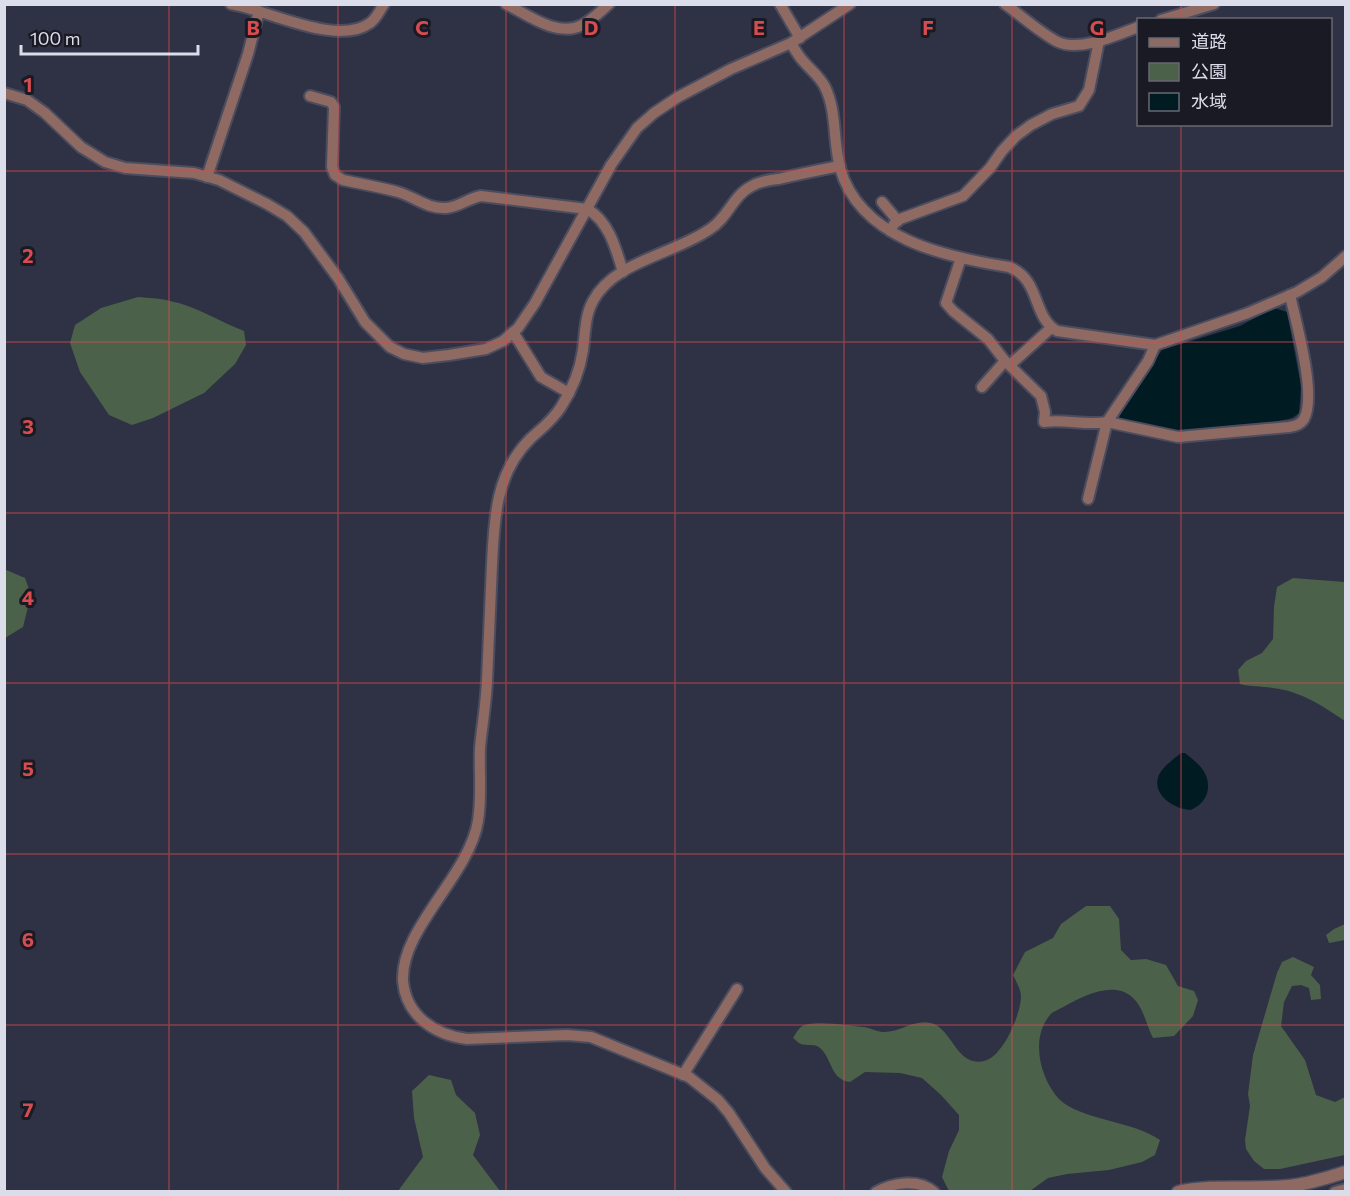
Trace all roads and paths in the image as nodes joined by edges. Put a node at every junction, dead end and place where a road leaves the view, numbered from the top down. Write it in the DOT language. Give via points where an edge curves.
graph roads {
  1 [pos="231,4"];
  2 [pos="384,4"];
  3 [pos="506,4"];
  4 [pos="609,4"];
  5 [pos="780,4"];
  6 [pos="850,4"];
  7 [pos="1005,4"];
  8 [pos="1214,4"];
  9 [pos="259,11"];
  10 [pos="1168,18"];
  11 [pos="1137,27"];
  12 [pos="796,40"];
  13 [pos="1099,41"];
  14 [pos="4,93"];
  15 [pos="310,96"];
  16 [pos="840,166"];
  17 [pos="207,177"];
  18 [pos="882,202"];
  19 [pos="587,209"];
  20 [pos="898,221"];
  21 [pos="890,231"];
  22 [pos="1346,256"];
  23 [pos="961,258"];
  24 [pos="623,272"];
  25 [pos="1290,295"];
  26 [pos="1051,328"];
  27 [pos="513,332"];
  28 [pos="1155,345"];
  29 [pos="1008,363"];
  30 [pos="982,387"];
  31 [pos="569,393"];
  32 [pos="1107,422"];
  33 [pos="1088,499"];
  34 [pos="737,989"];
  35 [pos="683,1075"];
  36 [pos="1346,1172"];
  37 [pos="1223,1189"];
  38 [pos="1346,1189"];
  39 [pos="786,1191"];
  40 [pos="876,1191"];
  41 [pos="934,1191"];
  42 [pos="1178,1191"];
  43 [pos="1335,1191"];
  1 -- 9 [label="street"];
  2 -- 9 [label="street" via="370,23 347,32 319,29"];
  3 -- 4 [label="street" via="565,30 582,25"];
  5 -- 12 [label="street"];
  6 -- 12 [label="street"];
  7 -- 13 [label="street" via="1059,42 1079,45"];
  8 -- 10 [label="street"];
  9 -- 17 [label="street"];
  11 -- 13 [label="street"];
  12 -- 16 [label="street" via="802,60 825,87 830,100"];
  12 -- 19 [label="street" via="731,69 654,113 624,144"];
  13 -- 20 [label="street" via="1089,90 1079,106 1052,114 1016,136 963,196"];
  14 -- 17 [label="street" via="27,100 81,147 105,162 125,168"];
  15 -- 19 [label="street" via="331,102 334,108 332,167 343,180 400,193 439,208 481,196"];
  16 -- 21 [label="street" via="858,204"];
  16 -- 24 [label="street" via="756,184 739,195 712,228"];
  17 -- 27 [label="street" via="287,216 338,278 365,322 390,347 423,358 449,355 486,349"];
  18 -- 20 [label="street"];
  19 -- 24 [label="street" via="607,230"];
  19 -- 27 [label="street" via="535,303"];
  20 -- 21 [label="street"];
  21 -- 23 [label="street"];
  22 -- 25 [label="street" via="1322,277"];
  23 -- 26 [label="street" via="1019,271 1030,284"];
  23 -- 29 [label="street" via="946,303 988,339"];
  24 -- 31 [label="street" via="606,282 592,302 582,354"];
  25 -- 28 [label="street"];
  25 -- 32 [label="street" via="1308,381 1307,412 1297,426 1178,437"];
  26 -- 28 [label="street"];
  26 -- 29 [label="street"];
  27 -- 31 [label="street" via="541,376"];
  28 -- 32 [label="street"];
  29 -- 30 [label="street"];
  29 -- 32 [label="street" via="1041,396 1044,422"];
  31 -- 35 [label="street" via="560,410 518,453 499,497 476,833 410,945 403,969 406,996 421,1020 452,1037 591,1037"];
  32 -- 33 [label="street"];
  34 -- 35 [label="street"];
  35 -- 39 [label="street" via="718,1100 765,1168"];
  36 -- 37 [label="street" via="1296,1185"];
  37 -- 42 [label="street"];
  38 -- 43 [label="street"];
  40 -- 41 [label="street" via="907,1183"];
}
